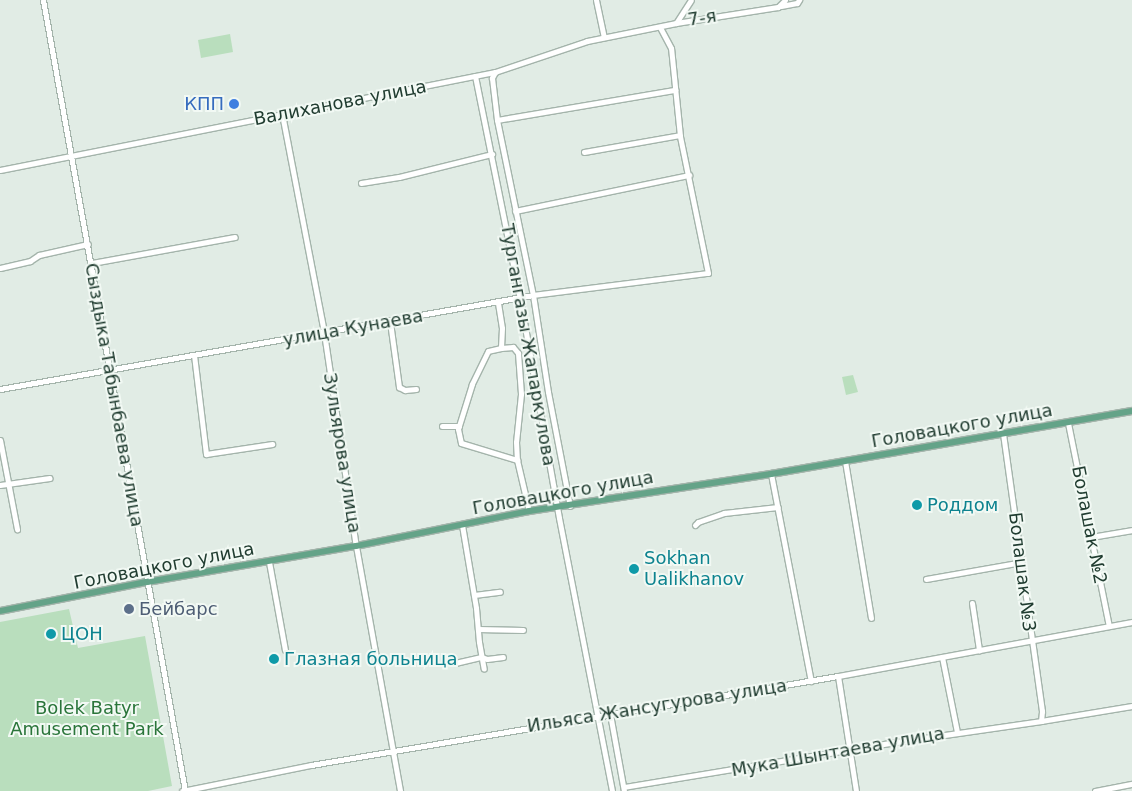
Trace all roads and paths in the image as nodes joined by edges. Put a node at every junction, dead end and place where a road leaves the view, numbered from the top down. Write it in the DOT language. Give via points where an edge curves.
graph roads {
  1 [pos="44,0"];
  2 [pos="596,0"];
  3 [pos="691,0"];
  4 [pos="786,0"];
  5 [pos="800,0"];
  6 [pos="778,6"];
  7 [pos="676,23"];
  8 [pos="660,27"];
  9 [pos="604,37"];
  10 [pos="495,72"];
  11 [pos="475,76"];
  12 [pos="675,90"];
  13 [pos="282,114"];
  14 [pos="497,120"];
  15 [pos="680,135"];
  16 [pos="584,152"];
  17 [pos="492,154"];
  18 [pos="73,156"];
  19 [pos="0,170"];
  20 [pos="689,175"];
  21 [pos="361,183"];
  22 [pos="516,211"];
  23 [pos="235,237"];
  24 [pos="88,244"];
  25 [pos="92,263"];
  26 [pos="0,268"];
  27 [pos="533,295"];
  28 [pos="520,299"];
  29 [pos="498,303"];
  30 [pos="390,322"];
  31 [pos="324,334"];
  32 [pos="502,348"];
  33 [pos="194,355"];
  34 [pos="110,370"];
  35 [pos="0,389"];
  36 [pos="416,389"];
  37 [pos="1132,412"];
  38 [pos="1068,423"];
  39 [pos="442,426"];
  40 [pos="459,426"];
  41 [pos="1003,434"];
  42 [pos="0,440"];
  43 [pos="272,444"];
  44 [pos="517,460"];
  45 [pos="845,461"];
  46 [pos="771,474"];
  47 [pos="50,478"];
  48 [pos="0,486"];
  49 [pos="9,486"];
  50 [pos="570,506"];
  51 [pos="778,507"];
  52 [pos="557,508"];
  53 [pos="529,511"];
  54 [pos="462,525"];
  55 [pos="695,526"];
  56 [pos="17,529"];
  57 [pos="1132,530"];
  58 [pos="1091,537"];
  59 [pos="356,546"];
  60 [pos="269,562"];
  61 [pos="1022,562"];
  62 [pos="926,578"];
  63 [pos="147,582"];
  64 [pos="500,592"];
  65 [pos="474,595"];
  66 [pos="972,603"];
  67 [pos="0,611"];
  68 [pos="871,618"];
  69 [pos="1132,622"];
  70 [pos="1109,626"];
  71 [pos="478,629"];
  72 [pos="523,630"];
  73 [pos="1031,640"];
  74 [pos="285,650"];
  75 [pos="979,650"];
  76 [pos="942,656"];
  77 [pos="481,657"];
  78 [pos="503,657"];
  79 [pos="455,663"];
  80 [pos="484,669"];
  81 [pos="838,676"];
  82 [pos="811,681"];
  83 [pos="1132,706"];
  84 [pos="610,714"];
  85 [pos="598,716"];
  86 [pos="1041,721"];
  87 [pos="957,732"];
  88 [pos="849,750"];
  89 [pos="394,751"];
  90 [pos="1132,784"];
  91 [pos="624,789"];
  92 [pos="184,791"];
  93 [pos="400,791"];
  94 [pos="612,791"];
  95 [pos="856,791"];
  96 [pos="1095,791"];
  1 -- 18 [label="street, Сыздыка Табынбаева улица"];
  2 -- 9 [label="street"];
  3 -- 7 [label="street"];
  4 -- 6 [label="street, 7-я"];
  5 -- 6 [label="street"];
  6 -- 7 [label="street, 7-я"];
  7 -- 8 [label="street, Валиханова улица"];
  8 -- 9 [label="street, Валиханова улица"];
  8 -- 12 [label="street" via="672,48"];
  9 -- 10 [label="street, Валиханова улица"];
  10 -- 11 [label="street, Валиханова улица"];
  10 -- 14 [label="street, Тургангазы Жапаркулова" via="492,78"];
  11 -- 13 [label="street, Валиханова улица"];
  11 -- 17 [label="street, Тургангазы Жапаркулова"];
  12 -- 14 [label="street"];
  12 -- 15 [label="street"];
  13 -- 18 [label="street, Валиханова улица"];
  13 -- 31 [label="street, Зульярова улица"];
  14 -- 22 [label="street, Тургангазы Жапаркулова"];
  15 -- 16 [label="street"];
  15 -- 20 [label="street"];
  17 -- 21 [label="street"];
  17 -- 28 [label="street, Тургангазы Жапаркулова"];
  18 -- 19 [label="street, Валиханова улица"];
  18 -- 24 [label="street, Сыздыка Табынбаева улица"];
  20 -- 22 [label="street"];
  20 -- 27 [label="street, улица Кунаева" via="708,273"];
  22 -- 27 [label="street, Тургангазы Жапаркулова"];
  23 -- 25 [label="street"];
  24 -- 25 [label="street, Сыздыка Табынбаева улица"];
  24 -- 26 [label="street"];
  25 -- 34 [label="street, Сыздыка Табынбаева улица"];
  27 -- 28 [label="street, улица Кунаева"];
  27 -- 50 [label="street, Тургангазы Жапаркулова"];
  28 -- 29 [label="street, улица Кунаева"];
  28 -- 52 [label="street, Тургангазы Жапаркулова"];
  29 -- 30 [label="street, улица Кунаева"];
  29 -- 32 [label="street"];
  30 -- 31 [label="street, улица Кунаева"];
  30 -- 36 [label="street" via="399,388"];
  31 -- 33 [label="street, улица Кунаева"];
  31 -- 59 [label="street, Зульярова улица"];
  32 -- 40 [label="street" via="488,351 472,384"];
  32 -- 44 [label="street" via="513,347 520,364"];
  33 -- 34 [label="street, улица Кунаева"];
  33 -- 43 [label="street" via="206,454"];
  34 -- 35 [label="street, улица Кунаева"];
  34 -- 63 [label="street, Сыздыка Табынбаева улица"];
  37 -- 38 [label="main road, Головацкого улица"];
  38 -- 41 [label="main road, Головацкого улица"];
  38 -- 58 [label="street, Болашак №2"];
  39 -- 40 [label="street"];
  40 -- 44 [label="street" via="461,443"];
  41 -- 45 [label="main road, Головацкого улица"];
  41 -- 61 [label="street, Болашак №3"];
  42 -- 49 [label="street"];
  44 -- 53 [label="street"];
  45 -- 46 [label="main road, Головацкого улица"];
  45 -- 68 [label="street"];
  46 -- 50 [label="main road, Головацкого улица"];
  46 -- 51 [label="street"];
  47 -- 49 [label="street"];
  48 -- 49 [label="street"];
  49 -- 56 [label="street"];
  50 -- 52 [label="main road, Головацкого улица"];
  51 -- 55 [label="street" via="724,513"];
  51 -- 82 [label="street"];
  52 -- 53 [label="main road, Головацкого улица"];
  52 -- 85 [label="street, Тургангазы Жапаркулова"];
  53 -- 54 [label="main road, Головацкого улица"];
  54 -- 59 [label="main road, Головацкого улица"];
  54 -- 65 [label="street"];
  57 -- 58 [label="street"];
  58 -- 70 [label="street, Болашак №2"];
  59 -- 60 [label="main road, Головацкого улица"];
  59 -- 89 [label="street, Зульярова улица"];
  60 -- 63 [label="main road, Головацкого улица"];
  60 -- 74 [label="street"];
  61 -- 62 [label="street"];
  61 -- 73 [label="street, Болашак №3"];
  63 -- 67 [label="main road, Головацкого улица"];
  63 -- 92 [label="street, Сыздыка Табынбаева улица"];
  64 -- 65 [label="street"];
  65 -- 71 [label="street"];
  66 -- 75 [label="street"];
  69 -- 70 [label="street, Ильяса Жансугурова улица"];
  70 -- 73 [label="street, Ильяса Жансугурова улица"];
  71 -- 72 [label="street"];
  71 -- 77 [label="street"];
  73 -- 75 [label="street, Ильяса Жансугурова улица"];
  73 -- 86 [label="street, Болашак №3"];
  75 -- 76 [label="street, Ильяса Жансугурова улица"];
  76 -- 81 [label="street, Ильяса Жансугурова улица"];
  76 -- 87 [label="street"];
  77 -- 78 [label="street"];
  77 -- 79 [label="street"];
  77 -- 80 [label="street"];
  81 -- 82 [label="street, Ильяса Жансугурова улица"];
  81 -- 88 [label="street"];
  82 -- 84 [label="street, Ильяса Жансугурова улица"];
  83 -- 86 [label="street, Мука Шынтаева улица"];
  84 -- 85 [label="street, Ильяса Жансугурова улица"];
  84 -- 91 [label="street"];
  85 -- 89 [label="street, Ильяса Жансугурова улица"];
  85 -- 94 [label="street, Тургангазы Жапаркулова"];
  86 -- 87 [label="street, Мука Шынтаева улица"];
  87 -- 88 [label="street, Мука Шынтаева улица"];
  88 -- 91 [label="street, Мука Шынтаева улица"];
  88 -- 95 [label="street"];
  89 -- 92 [label="street, Ильяса Жансугурова улица"];
  89 -- 93 [label="street, Зульярова улица"];
  90 -- 96 [label="street"];
}
